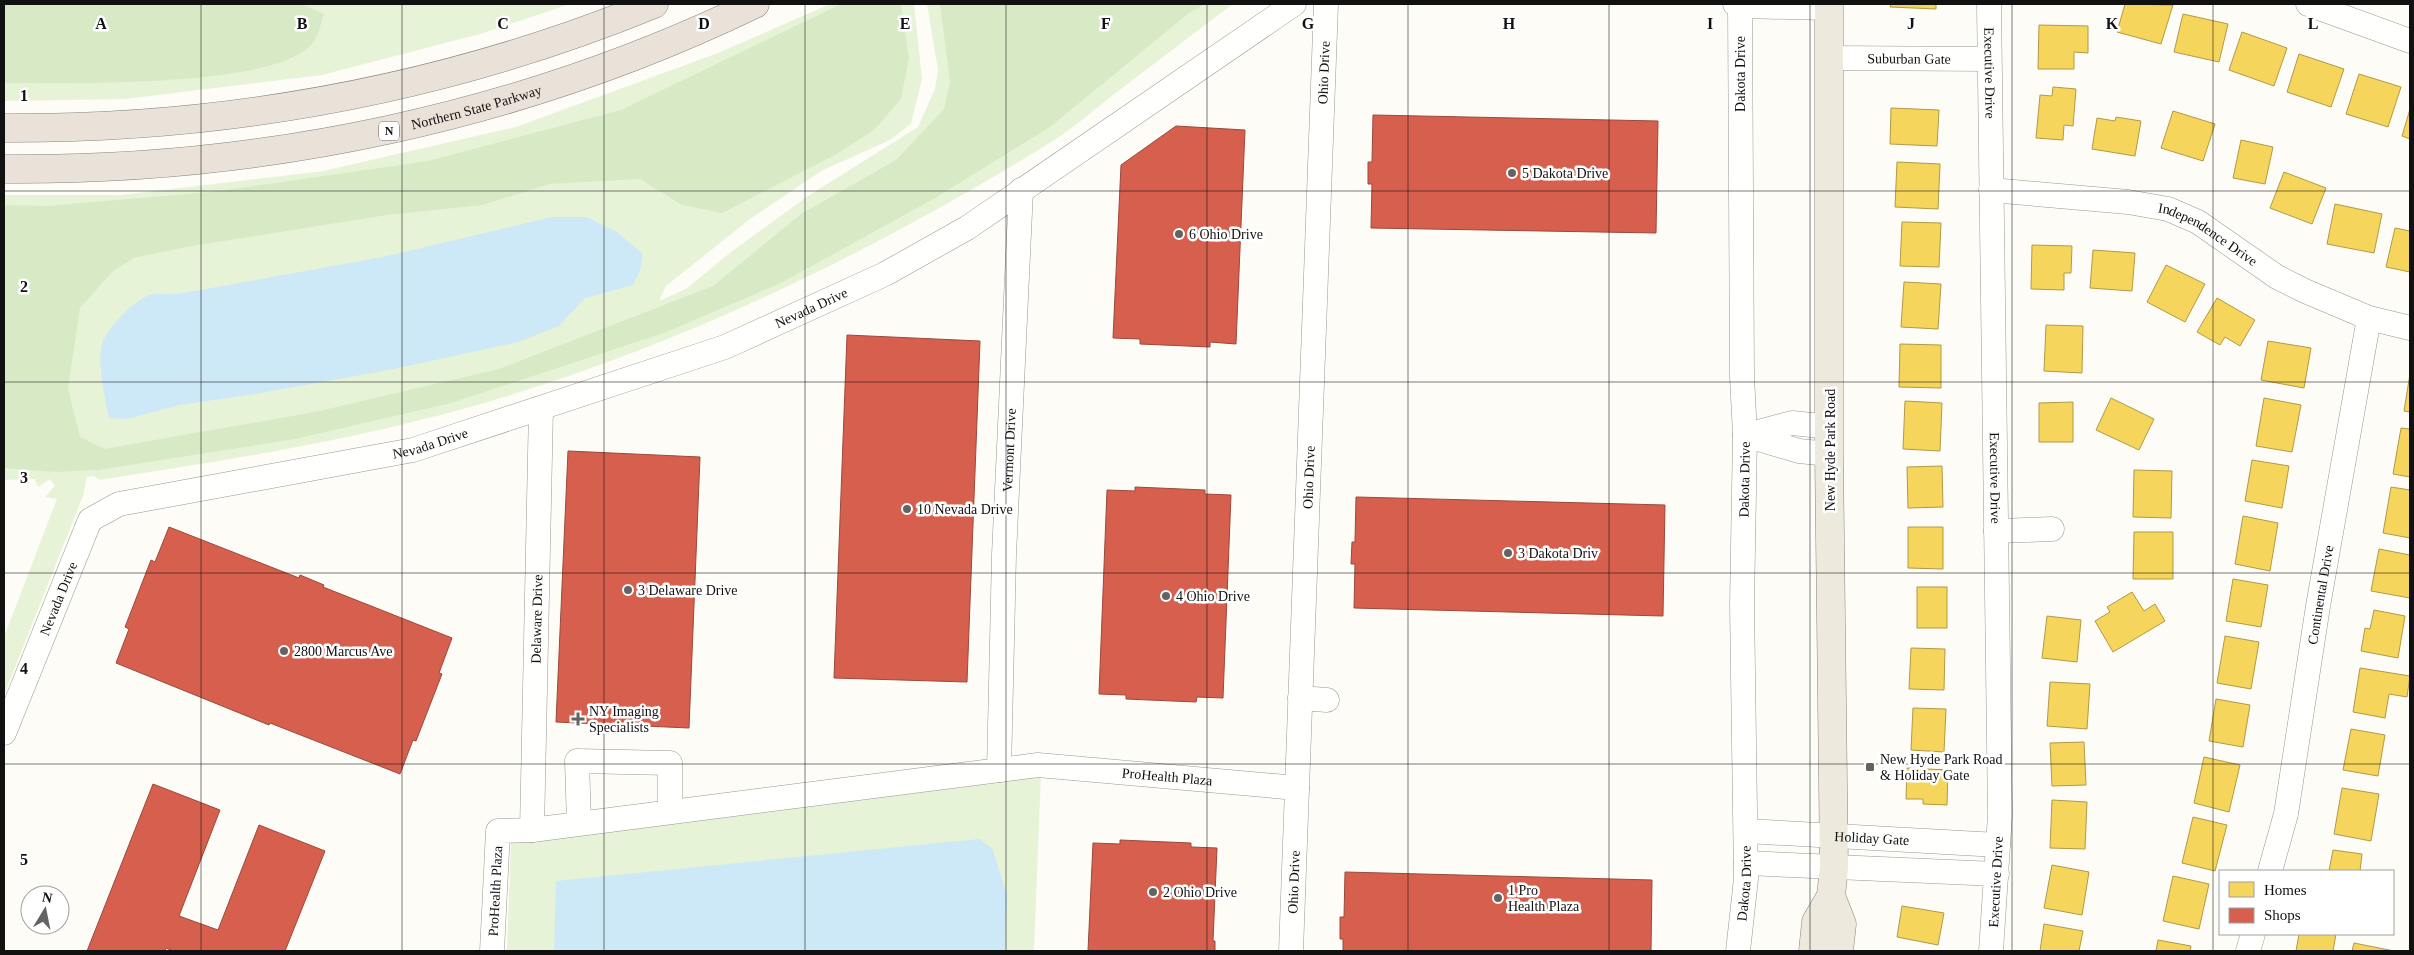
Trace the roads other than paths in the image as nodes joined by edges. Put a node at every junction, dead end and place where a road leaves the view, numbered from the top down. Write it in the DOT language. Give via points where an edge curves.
graph roads {
  1 [pos="654,4"];
  2 [pos="755,4"];
  3 [pos="1294,4"];
  4 [pos="1326,4"];
  5 [pos="1989,4"];
  6 [pos="2308,4"];
  7 [pos="1737,5"];
  8 [pos="1829,6"];
  9 [pos="2410,41"];
  10 [pos="1829,58"];
  11 [pos="1988,59"];
  12 [pos="4,128"];
  13 [pos="4,169"];
  14 [pos="1021,190"];
  15 [pos="1991,190"];
  16 [pos="2369,318"];
  17 [pos="2410,328"];
  18 [pos="541,408"];
  19 [pos="1830,427"];
  20 [pos="1745,435"];
  21 [pos="1829,454"];
  22 [pos="2052,529"];
  23 [pos="1996,531"];
  24 [pos="1300,698"];
  25 [pos="1327,700"];
  26 [pos="4,733"];
  27 [pos="999,770"];
  28 [pos="1297,788"];
  29 [pos="670,812"];
  30 [pos="579,823"];
  31 [pos="532,830"];
  32 [pos="1746,831"];
  33 [pos="1834,837"];
  34 [pos="1998,846"];
  35 [pos="1746,863"];
  36 [pos="1834,867"];
  37 [pos="2270,870"];
  38 [pos="1997,874"];
  39 [pos="1832,896"];
  40 [pos="2253,935"];
  41 [pos="492,951"];
  42 [pos="1291,951"];
  43 [pos="1738,951"];
  44 [pos="1813,951"];
  45 [pos="1839,951"];
  46 [pos="1991,951"];
  47 [pos="2248,951"];
  1 -- 12 [label="highway" via="551,43 474,67 337,99 270,111 150,124"];
  2 -- 13 [label="highway, Northern State Parkway / N" via="589,74 459,114 392,130 286,150 188,162 119,168"];
  3 -- 14 [label="street, Nevada Drive"];
  4 -- 24 [label="street, Ohio Drive"];
  5 -- 11 [label="street, Executive Drive"];
  6 -- 9 [label="street"];
  7 -- 8 [label="street"];
  7 -- 20 [label="street, Dakota Drive"];
  8 -- 10 [label="main road, New Hyde Park Road"];
  10 -- 11 [label="street, Suburban Gate"];
  10 -- 19 [label="main road, New Hyde Park Road"];
  11 -- 15 [label="street, Executive Drive"];
  14 -- 18 [label="street, Nevada Drive" via="967,228 885,274 725,347"];
  14 -- 27 [label="street, Vermont Drive" via="1005,545"];
  15 -- 16 [label="street, Independence Drive" via="2128,202 2168,209 2198,222 2277,277 2331,304"];
  15 -- 23 [label="street, Executive Drive"];
  16 -- 17 [label="street, Independence Drive"];
  16 -- 37 [label="street, Continental Drive" via="2318,606 2286,814"];
  18 -- 26 [label="street, Nevada Drive" via="413,450 120,504 90,520"];
  18 -- 31 [label="street, Delaware Drive"];
  19 -- 20 [label="street" via="1792,424"];
  19 -- 21 [label="main road, New Hyde Park Road"];
  20 -- 21 [label="street" via="1799,452"];
  20 -- 32 [label="street, Dakota Drive" via="1742,604"];
  21 -- 33 [label="main road, New Hyde Park Road"];
  22 -- 23 [label="street"];
  23 -- 34 [label="street, Executive Drive"];
  24 -- 25 [label="street"];
  24 -- 28 [label="street, Ohio Drive"];
  27 -- 28 [label="street, ProHealth Plaza" via="1038,765"];
  27 -- 29 [label="street, ProHealth Plaza"];
  28 -- 42 [label="street, Ohio Drive"];
  29 -- 30 [label="street, ProHealth Plaza"];
  29 -- 30 [label="street" via="670,763 577,761"];
  30 -- 31 [label="street, ProHealth Plaza"];
  31 -- 41 [label="street, ProHealth Plaza" via="498,831"];
  32 -- 33 [label="street, Holiday Gate"];
  32 -- 35 [label="street, Dakota Drive"];
  33 -- 34 [label="street, Holiday Gate"];
  33 -- 36 [label="main road, New Hyde Park Road"];
  34 -- 38 [label="street, Executive Drive"];
  35 -- 36 [label="street"];
  35 -- 43 [label="street, Dakota Drive"];
  36 -- 38 [label="street"];
  36 -- 39 [label="main road, New Hyde Park Road"];
  38 -- 46 [label="street, Executive Drive"];
  39 -- 44 [label="main road, New Hyde Park Road" via="1816,922"];
  39 -- 45 [label="main road, New Hyde Park Road" via="1842,924"];
  40 -- 47 [label="street"];
}
